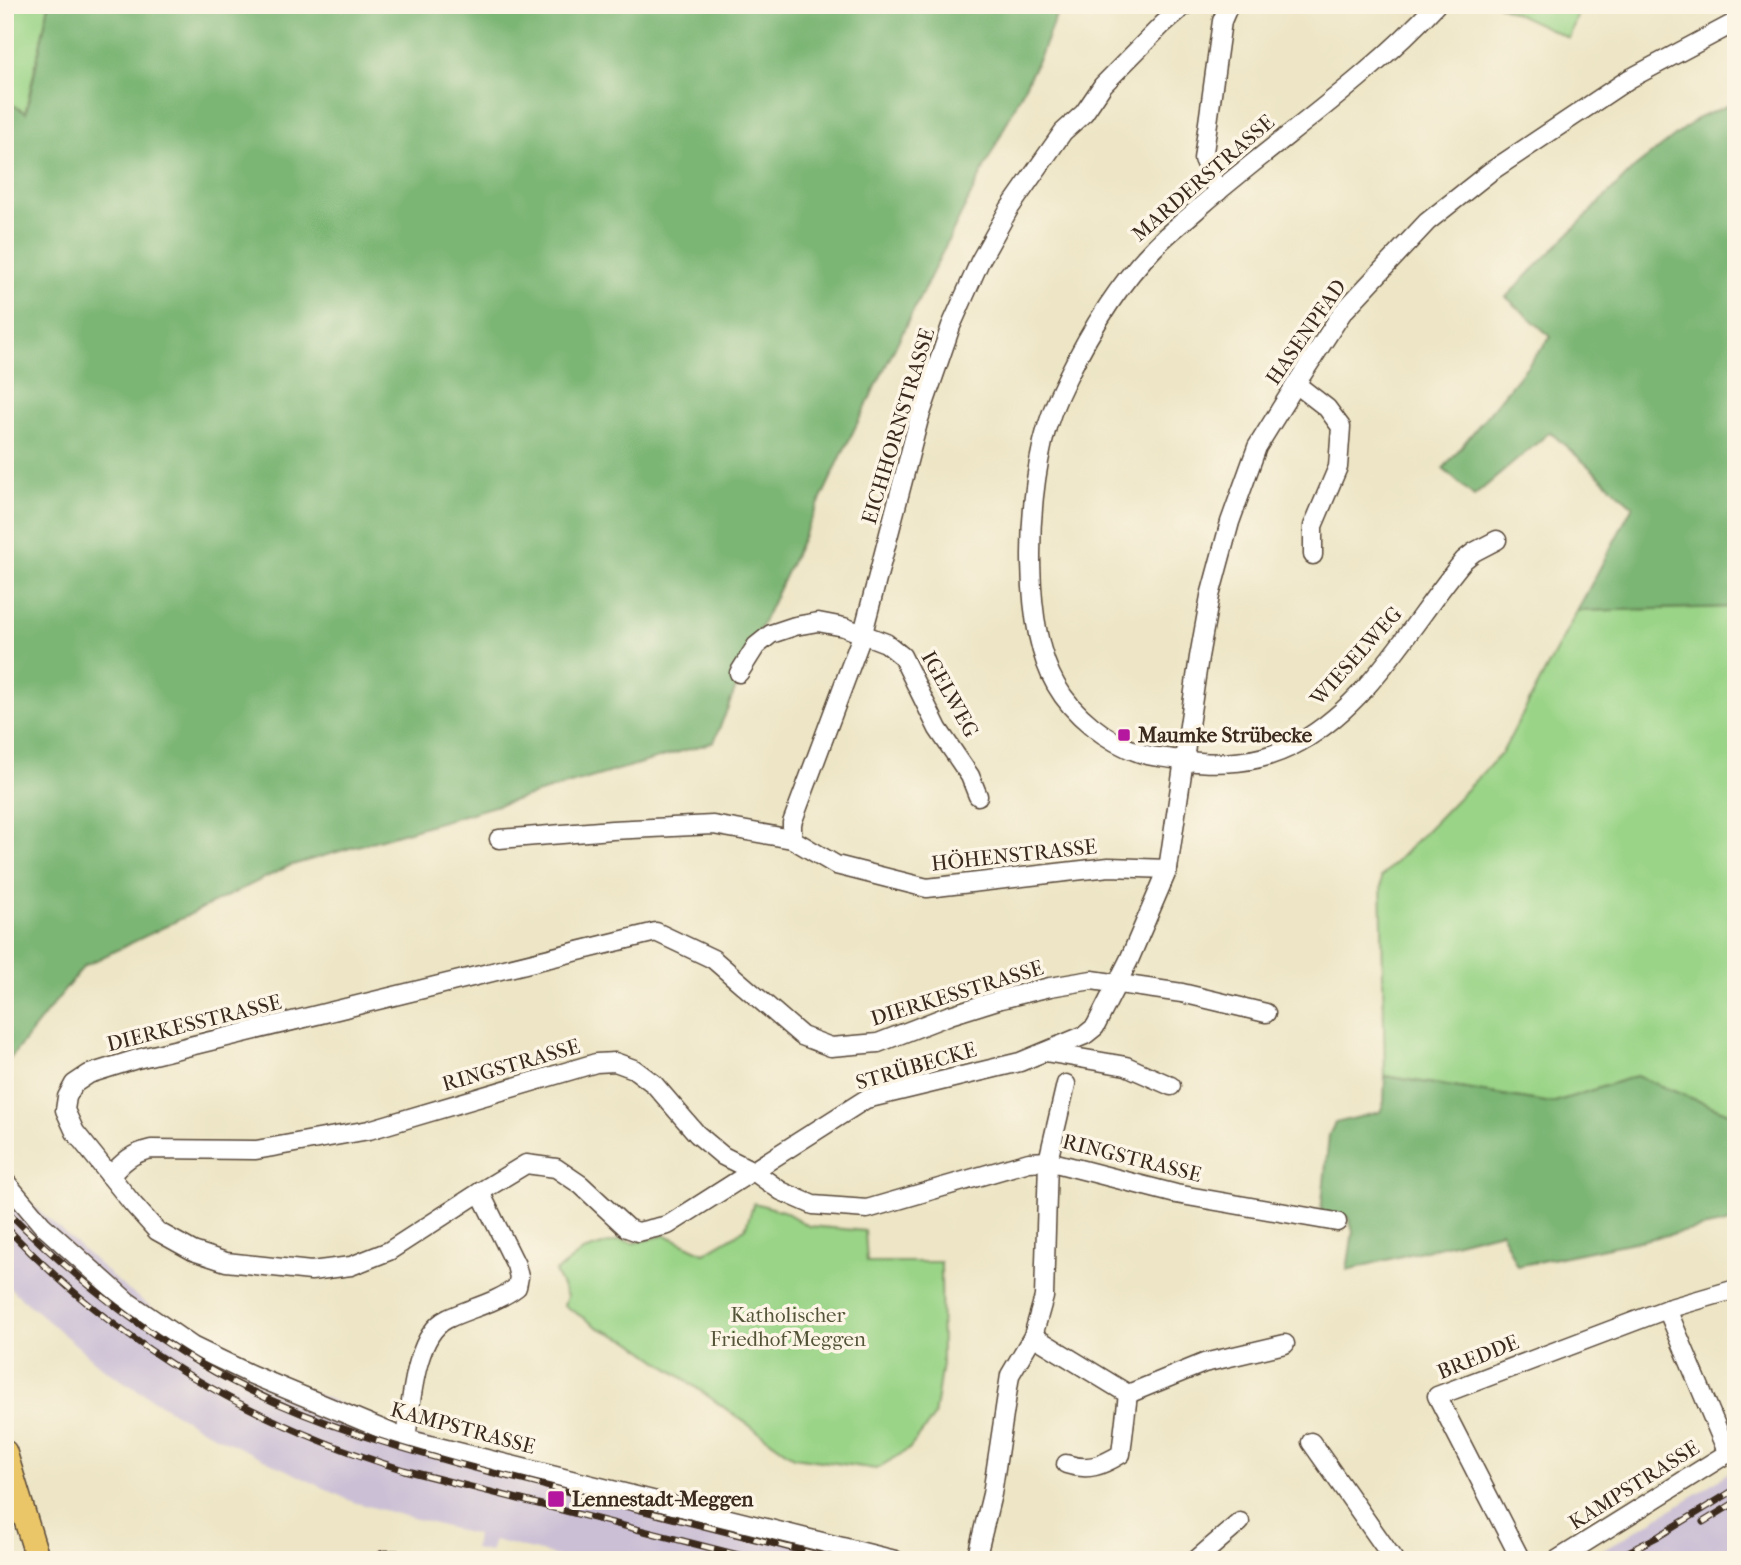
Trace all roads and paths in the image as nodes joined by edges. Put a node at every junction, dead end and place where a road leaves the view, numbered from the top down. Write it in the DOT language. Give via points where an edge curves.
graph roads {
  1 [pos="1185,5"];
  2 [pos="1436,5"];
  3 [pos="1228,7"];
  4 [pos="1736,22"];
  5 [pos="1218,192"];
  6 [pos="1296,384"];
  7 [pos="1497,540"];
  8 [pos="1313,555"];
  9 [pos="863,633"];
  10 [pos="740,673"];
  11 [pos="1183,761"];
  12 [pos="978,796"];
  13 [pos="499,839"];
  14 [pos="792,839"];
  15 [pos="1168,869"];
  16 [pos="1116,985"];
  17 [pos="1266,1013"];
  18 [pos="1045,1052"];
  19 [pos="1066,1084"];
  20 [pos="1171,1086"];
  21 [pos="1048,1161"];
  22 [pos="753,1171"];
  23 [pos="110,1176"];
  24 [pos="5,1181"];
  25 [pos="480,1192"];
  26 [pos="1337,1222"];
  27 [pos="1736,1289"];
  28 [pos="1667,1309"];
  29 [pos="1033,1336"];
  30 [pos="1285,1344"];
  31 [pos="1128,1394"];
  32 [pos="406,1439"];
  33 [pos="1311,1442"];
  34 [pos="1732,1451"];
  35 [pos="5,1452"];
  36 [pos="1066,1464"];
  37 [pos="1240,1522"];
  38 [pos="38,1560"];
  39 [pos="384,1560"];
  40 [pos="397,1560"];
  41 [pos="895,1560"];
  42 [pos="976,1560"];
  43 [pos="1196,1560"];
  44 [pos="1394,1560"];
  45 [pos="1521,1560"];
  46 [pos="1557,1560"];
  1 -- 9 [label="street, EICHHORNSTRASSE" via="1103,85 1084,113 1063,132 1009,209 980,261 919,419"];
  2 -- 5 [label="street, MARDERSTRASSE" via="1358,78"];
  3 -- 5 [label="street" via="1222,21 1203,159"];
  4 -- 6 [label="street, HASENPFAD" via="1629,79 1490,173 1427,222 1342,313"];
  5 -- 11 [label="street, MARDERSTRASSE" via="1154,248 1104,311 1049,420 1031,523 1035,620 1054,683 1073,707 1119,744 1142,754"];
  6 -- 8 [label="street" via="1327,408 1341,427 1338,467 1313,526"];
  6 -- 11 [label="street, HASENPFAD" via="1257,447 1230,522 1210,596"];
  7 -- 11 [label="street, WIESELWEG" via="1464,560 1354,699 1301,742 1257,760 1231,764"];
  9 -- 10 [label="street, IGELWEG" via="818,622 795,626 755,646"];
  9 -- 12 [label="street, IGELWEG" via="902,656"];
  9 -- 14 [label="street, EICHHORNSTRASSE" via="792,823"];
  11 -- 15 [label="street, STRÜBECKE"];
  13 -- 14 [label="street, HÖHENSTRASSE" via="713,825"];
  14 -- 15 [label="street, HÖHENSTRASSE" via="836,865 927,888 1109,867"];
  15 -- 16 [label="street, STRÜBECKE"];
  16 -- 17 [label="street" via="1182,993"];
  16 -- 18 [label="street, STRÜBECKE" via="1095,1027"];
  16 -- 23 [label="street, DIERKESSTRASSE" via="1092,981 1050,987 950,1015 878,1043 831,1047 802,1036 713,958 656,932 89,1074 74,1084 65,1110 75,1132"];
  18 -- 20 [label="street" via="1126,1066"];
  18 -- 22 [label="street, STRÜBECKE" via="866,1099"];
  19 -- 21 [label="street"];
  21 -- 22 [label="street, RINGSTRASSE" via="1028,1162 867,1209 813,1205 781,1191"];
  21 -- 26 [label="street, RINGSTRASSE" via="1176,1195"];
  21 -- 29 [label="street" via="1044,1297"];
  22 -- 23 [label="street, RINGSTRASSE" via="723,1156 697,1134 654,1084 615,1062 596,1063 369,1130 256,1150 151,1149 135,1153"];
  22 -- 25 [label="street, STRÜBECKE" via="668,1225 638,1232 627,1228 556,1168 526,1164"];
  23 -- 25 [label="street, DIERKESSTRASSE" via="157,1231 193,1251 226,1262 311,1271 351,1266 389,1251"];
  24 -- 32 [label="street, KAMPSTRASSE" via="76,1258 128,1303 192,1346"];
  25 -- 32 [label="street" via="516,1265 517,1287 433,1329 422,1349"];
  27 -- 28 [label="street, BREDDE"];
  28 -- 34 [label="street"];
  28 -- 45 [label="street, BREDDE" via="1437,1396"];
  29 -- 31 [label="street"];
  29 -- 42 [label="street" via="1010,1375 992,1493"];
  30 -- 31 [label="street" via="1205,1363"];
  31 -- 36 [label="street" via="1121,1454 1098,1467 1080,1469"];
  32 -- 41 [label="street, KAMPSTRASSE"];
  33 -- 44 [label="street"];
  34 -- 46 [label="street, KAMPSTRASSE"];
  35 -- 38 [label="main road"];
  37 -- 43 [label="street"];
  39 -- 40 [label="street"];
}
